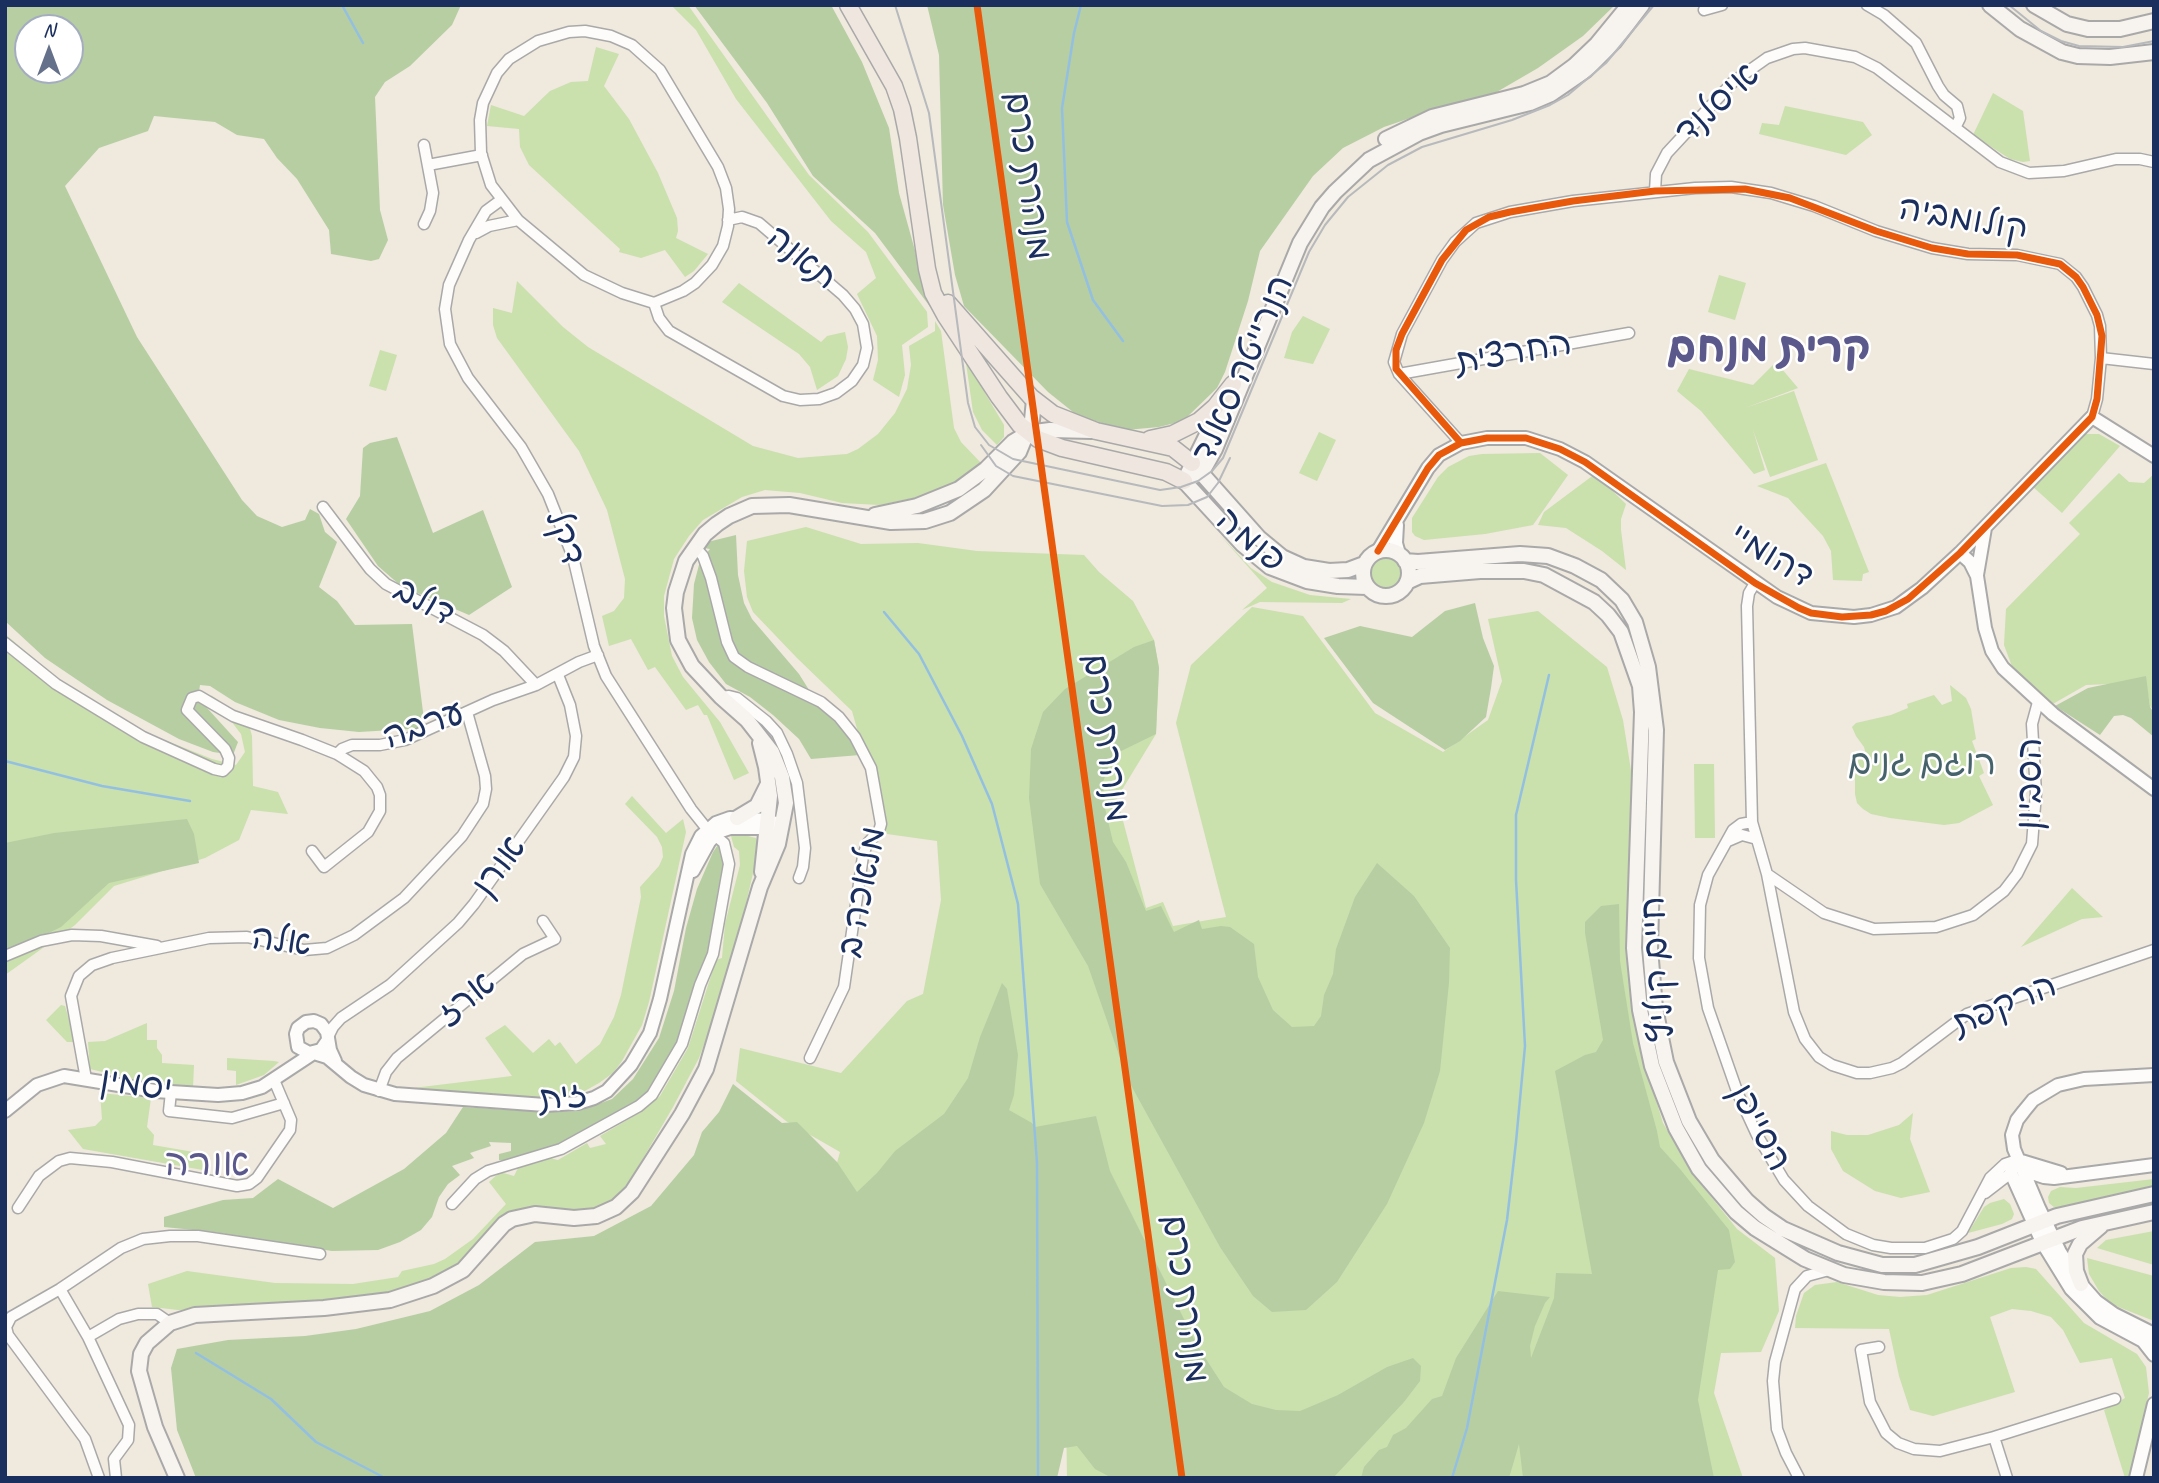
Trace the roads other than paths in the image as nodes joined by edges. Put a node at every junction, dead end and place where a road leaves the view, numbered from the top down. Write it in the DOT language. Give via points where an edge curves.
graph roads {
  1 [pos="848,5"];
  2 [pos="1629,5"];
  3 [pos="1642,5"];
  4 [pos="1722,5"];
  5 [pos="1867,5"];
  6 [pos="2034,5"];
  7 [pos="1998,8"];
  8 [pos="1704,10"];
  9 [pos="2154,21"];
  10 [pos="2154,52"];
  11 [pos="1955,128"];
  12 [pos="424,145"];
  13 [pos="482,155"];
  14 [pos="2154,162"];
  15 [pos="428,164"];
  16 [pos="1655,191"];
  17 [pos="501,200"];
  18 [pos="518,220"];
  19 [pos="728,220"];
  20 [pos="424,224"];
  21 [pos="470,239"];
  22 [pos="924,253"];
  23 [pos="654,303"];
  24 [pos="1629,333"];
  25 [pos="2101,358"];
  26 [pos="2154,364"];
  27 [pos="1399,374"];
  28 [pos="1233,384"];
  29 [pos="1034,400"];
  30 [pos="2092,417"];
  31 [pos="1096,431"];
  32 [pos="1028,433"];
  33 [pos="1134,439"];
  34 [pos="1461,443"];
  35 [pos="2154,456"];
  36 [pos="1197,468"];
  37 [pos="1184,481"];
  38 [pos="323,507"];
  39 [pos="1398,518"];
  40 [pos="1986,526"];
  41 [pos="695,547"];
  42 [pos="1378,551"];
  43 [pos="1960,553"];
  44 [pos="1402,558"];
  45 [pos="1364,564"];
  46 [pos="1977,576"];
  47 [pos="1407,582"];
  48 [pos="1755,583"];
  49 [pos="1367,587"];
  50 [pos="5,643"];
  51 [pos="598,655"];
  52 [pos="558,675"];
  53 [pos="536,685"];
  54 [pos="721,697"];
  55 [pos="2038,702"];
  56 [pos="467,712"];
  57 [pos="757,732"];
  58 [pos="337,754"];
  59 [pos="769,782"];
  60 [pos="2154,789"];
  61 [pos="737,818"];
  62 [pos="1752,822"];
  63 [pos="768,824"];
  64 [pos="782,826"];
  65 [pos="711,832"];
  66 [pos="1757,839"];
  67 [pos="1722,848"];
  68 [pos="312,851"];
  69 [pos="1767,874"];
  70 [pos="799,878"];
  71 [pos="760,887"];
  72 [pos="543,921"];
  73 [pos="161,947"];
  74 [pos="2154,950"];
  75 [pos="5,956"];
  76 [pos="344,1016"];
  77 [pos="317,1022"];
  78 [pos="328,1039"];
  79 [pos="297,1045"];
  80 [pos="313,1053"];
  81 [pos="810,1058"];
  82 [pos="339,1067"];
  83 [pos="2154,1075"];
  84 [pos="86,1079"];
  85 [pos="274,1080"];
  86 [pos="379,1091"];
  87 [pos="171,1092"];
  88 [pos="284,1102"];
  89 [pos="5,1111"];
  90 [pos="2154,1166"];
  91 [pos="2017,1167"];
  92 [pos="2064,1176"];
  93 [pos="2154,1195"];
  94 [pos="1978,1201"];
  95 [pos="2037,1203"];
  96 [pos="452,1204"];
  97 [pos="18,1208"];
  98 [pos="2154,1212"];
  99 [pos="2108,1221"];
  100 [pos="2039,1223"];
  101 [pos="2047,1240"];
  102 [pos="320,1254"];
  103 [pos="1830,1269"];
  104 [pos="2081,1284"];
  105 [pos="60,1289"];
  106 [pos="170,1323"];
  107 [pos="88,1337"];
  108 [pos="2150,1339"];
  109 [pos="1879,1347"];
  110 [pos="2154,1355"];
  111 [pos="2115,1399"];
  112 [pos="2154,1404"];
  113 [pos="1994,1437"];
  114 [pos="99,1478"];
  115 [pos="116,1478"];
  116 [pos="177,1478"];
  117 [pos="1799,1478"];
  118 [pos="2007,1478"];
  119 [pos="2136,1478"];
  1 -- 22 [label="main road" via="902,109"];
  2 -- 28 [label="main road, הנרייטה סאלד" via="1597,44 1551,83 1404,129 1339,174 1297,229"];
  3 -- 36 [label="main road, הנרייטה סאלד" via="1586,70 1551,94 1419,133 1369,160 1335,192 1300,243 1215,449"];
  4 -- 8 [label="street, איסלנד"];
  5 -- 11 [label="street" via="1916,43 1938,86 1957,106 1960,118"];
  6 -- 9 [label="main road" via="2078,28 2114,29"];
  7 -- 10 [label="main road" via="2031,36 2062,52 2110,57"];
  11 -- 14 [label="street, איסלנד" via="2000,162 2029,173 2064,171 2116,159"];
  11 -- 16 [label="street, איסלנד" via="1896,81 1855,57 1793,49 1755,65 1709,105 1667,153 1656,174"];
  12 -- 15 [label="street"];
  13 -- 15 [label="street"];
  13 -- 17 [label="street, תאנה"];
  13 -- 19 [label="street, תאנה" via="483,103 509,59 553,35 584,31 611,36 646,56 671,88 723,177 729,198"];
  15 -- 20 [label="street" via="433,198"];
  16 -- 25 [label="street, קולומביה" via="1731,187 1771,192 1932,248 2017,255 2060,264 2076,277 2097,315"];
  16 -- 27 [label="street, קולומביה" via="1510,212 1466,230 1442,260 1402,334 1394,362"];
  17 -- 18 [label="street, תאנה"];
  17 -- 21 [label="street, דקל" via="486,211"];
  18 -- 21 [label="street" via="484,228"];
  18 -- 23 [label="street, תאנה" via="584,275"];
  19 -- 23 [label="street" via="723,246 706,273 683,291"];
  19 -- 23 [label="street, תאנה" via="742,217 759,223 855,309 867,348 852,381 819,399 783,396 672,333 661,322"];
  21 -- 51 [label="street, דקל" via="446,297 450,344 468,378 526,455 552,502 575,565"];
  22 -- 29 [label="main road" via="949,306"];
  22 -- 32 [label="main road" via="937,303"];
  24 -- 27 [label="street, החרצית"];
  25 -- 26 [label="street"];
  25 -- 30 [label="street, קולומביה"];
  27 -- 34 [label="street"];
  28 -- 33 [label="main road" via="1192,426 1166,436"];
  28 -- 36 [label="main road, הנרייטה סאלד"];
  29 -- 31 [label="main road" via="1064,420"];
  29 -- 32 [label="main road"];
  30 -- 35 [label="street"];
  30 -- 40 [label="street, דהומיי"];
  31 -- 32 [label="main road"];
  31 -- 33 [label="main road"];
  32 -- 37 [label="main road" via="1062,448 1166,472"];
  32 -- 41 [label="main road" via="977,477 941,498 891,512 846,515 789,505 752,506 717,524"];
  33 -- 36 [label="main road" via="1173,447"];
  34 -- 39 [label="street" via="1433,461"];
  34 -- 48 [label="street, דהומיי" via="1506,436 1560,449 1586,462"];
  36 -- 37 [label="main road, הנרייטה סאלד"];
  36 -- 45 [label="main road, פנמה" via="1259,538 1288,560 1329,571"];
  37 -- 49 [label="main road, פנמה" via="1242,544 1270,566 1311,582"];
  38 -- 53 [label="street, דולב" via="386,584 483,635"];
  39 -- 42 [label="street"];
  39 -- 44 [label="street" via="1396,541"];
  40 -- 43 [label="street, דהומיי"];
  40 -- 46 [label="street"];
  41 -- 54 [label="main road" via="676,592 675,624 692,666"];
  41 -- 81 [label="street, מלאכה ב" via="712,578 734,657 821,702 855,737 870,768 881,824 863,856 844,987"];
  42 -- 44 [label="main road" via="1389,550"];
  42 -- 45 [label="main road"];
  43 -- 46 [label="street"];
  43 -- 48 [label="street, דהומיי" via="1908,599 1871,615 1811,613"];
  44 -- 47 [label="main road" via="1409,569"];
  44 -- 100 [label="main road, חיים קוליץ" via="1418,562 1548,556 1601,580 1622,600 1635,622 1648,667 1656,730 1650,948 1660,1032 1666,1062 1689,1121 1712,1160 1747,1201 1783,1229 1838,1253 1882,1265 1930,1262"];
  45 -- 49 [label="main road"];
  46 -- 55 [label="street" via="1992,651"];
  47 -- 49 [label="main road" via="1389,596"];
  47 -- 103 [label="main road, חיים קוליץ" via="1420,576 1480,571 1544,575 1594,602 1621,632 1640,686 1642,712 1634,948 1640,1010 1655,1076 1676,1128 1699,1169 1721,1195 1755,1228"];
  48 -- 62 [label="street" via="1746,606"];
  50 -- 58 [label="street" via="56,684 143,737 214,769 223,772 229,758 187,710 192,698 199,696 233,716"];
  51 -- 52 [label="street, ערבה"];
  51 -- 65 [label="street, דקל" via="622,704"];
  52 -- 53 [label="street, ערבה"];
  52 -- 76 [label="street, אורן" via="576,736 574,757 564,777 458,923 390,985"];
  53 -- 56 [label="street, ערבה"];
  54 -- 57 [label="main road"];
  54 -- 70 [label="street" via="737,698 751,709 777,733 787,754 797,783 805,848"];
  55 -- 60 [label="street"];
  55 -- 69 [label="street, הסביון" via="2032,724 2036,793 2032,844 2017,874 1973,915 1936,928 1865,927 1824,913"];
  56 -- 58 [label="street, ערבה" via="405,740 349,746"];
  56 -- 73 [label="street, אלה" via="486,780 481,808 454,845 389,911 349,939 321,950 238,937"];
  57 -- 59 [label="main road"];
  57 -- 64 [label="main road" via="782,777 786,803"];
  58 -- 68 [label="street, ערבה" via="372,779 380,795 380,811 362,838 324,867"];
  59 -- 61 [label="main road" via="757,806"];
  59 -- 63 [label="main road"];
  61 -- 63 [label="street"];
  61 -- 65 [label="street" via="723,820"];
  62 -- 66 [label="street, הרקפת"];
  62 -- 67 [label="street, הסייפן" via="1733,830"];
  63 -- 64 [label="street"];
  63 -- 65 [label="street"];
  63 -- 71 [label="main road"];
  64 -- 71 [label="main road"];
  65 -- 86 [label="street, זית" via="688,881 650,1033 631,1065 607,1091 579,1103 545,1105"];
  65 -- 96 [label="street, דקל" via="726,846 729,864 713,954 681,1044 652,1095 561,1149 488,1171"];
  66 -- 67 [label="street" via="1736,836"];
  66 -- 69 [label="street, הרקפת"];
  67 -- 94 [label="street, הסייפן" via="1701,896 1700,974 1738,1094 1784,1180 1808,1206 1846,1234 1891,1248 1925,1248 1953,1239"];
  69 -- 74 [label="street, הרקפת" via="1794,1012 1805,1039 1819,1057 1857,1073 1902,1063 1967,1014"];
  71 -- 106 [label="main road" via="706,1069 652,1162 616,1207 586,1218 519,1216 504,1224 474,1261 452,1278 390,1300 195,1315"];
  72 -- 86 [label="street, ארז" via="555,939 523,954 397,1058"];
  73 -- 75 [label="street" via="72,935 41,941"];
  73 -- 84 [label="street, אלה" via="101,961 84,970 75,982 71,1004"];
  76 -- 77 [label="street, אורן"];
  76 -- 78 [label="street, אורן"];
  77 -- 78 [label="street"];
  77 -- 79 [label="street" via="300,1026"];
  78 -- 80 [label="street" via="323,1049"];
  78 -- 82 [label="street"];
  79 -- 80 [label="street"];
  79 -- 85 [label="street" via="291,1062"];
  80 -- 82 [label="street, זית"];
  80 -- 85 [label="street, יסמין"];
  82 -- 86 [label="street, זית"];
  83 -- 91 [label="street" via="2084,1079 2058,1085 2033,1100 2017,1120 2012,1141"];
  84 -- 87 [label="street, יסמין"];
  84 -- 89 [label="street, יסמין" via="64,1076 47,1080"];
  85 -- 87 [label="street, יסמין" via="234,1094"];
  85 -- 88 [label="street"];
  87 -- 88 [label="street" via="169,1111 232,1118"];
  88 -- 97 [label="street" via="290,1130 257,1178 247,1185 70,1158 39,1176"];
  90 -- 92 [label="street"];
  91 -- 92 [label="street" via="2044,1177"];
  91 -- 94 [label="street, הסייפן"];
  91 -- 94 [label="street, הסייפן" via="2008,1162 1994,1173"];
  91 -- 95 [label="street"];
  91 -- 100 [label="street"];
  92 -- 95 [label="street" via="2042,1186"];
  93 -- 100 [label="main road, חיים קוליץ"];
  95 -- 100 [label="street"];
  98 -- 99 [label="main road, חיים קוליץ"];
  99 -- 101 [label="main road, חיים קוליץ"];
  99 -- 104 [label="main road" via="2086,1238 2075,1254"];
  100 -- 101 [label="street"];
  101 -- 103 [label="main road, חיים קוליץ" via="1962,1274 1922,1283 1884,1282"];
  101 -- 104 [label="street"];
  101 -- 108 [label="street" via="2063,1278 2088,1309"];
  102 -- 105 [label="street" via="198,1236 161,1236 127,1245"];
  103 -- 117 [label="street" via="1807,1276 1795,1289 1775,1362 1777,1429"];
  104 -- 108 [label="street" via="2096,1301"];
  105 -- 107 [label="street"];
  105 -- 114 [label="street" via="13,1315 7,1332 85,1439"];
  106 -- 107 [label="street" via="157,1314 138,1314"];
  106 -- 116 [label="main road" via="147,1343 139,1371 155,1427"];
  107 -- 115 [label="street" via="129,1425 128,1440 114,1459"];
  108 -- 110 [label="street"];
  109 -- 113 [label="street" via="1861,1350 1866,1385 1881,1426 1898,1443 1940,1451"];
  111 -- 113 [label="street"];
  112 -- 119 [label="street"];
  113 -- 118 [label="street"];
}
